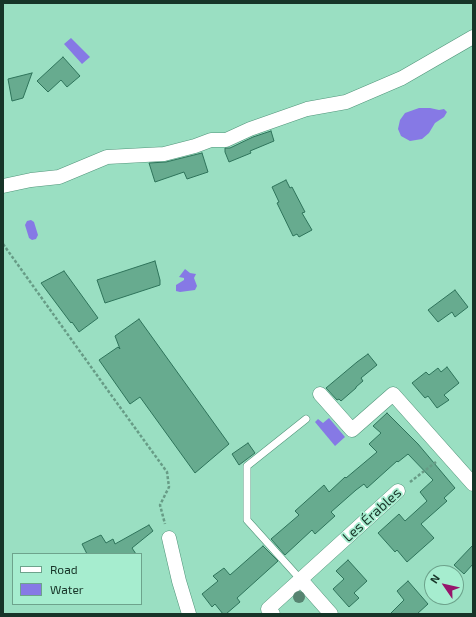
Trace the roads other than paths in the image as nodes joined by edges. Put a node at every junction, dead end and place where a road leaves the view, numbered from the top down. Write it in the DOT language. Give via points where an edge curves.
graph roads {
  1 [pos="473,37"];
  2 [pos="3,186"];
  3 [pos="320,394"];
  4 [pos="306,419"];
  5 [pos="473,484"];
  6 [pos="398,491"];
  7 [pos="169,538"];
  8 [pos="301,580"];
  9 [pos="189,614"];
  10 [pos="273,614"];
  11 [pos="331,614"];
  1 -- 2 [label="street" via="402,78 346,102 307,109 226,140 211,140 164,154 108,157 59,177"];
  3 -- 5 [label="street" via="352,430 393,394"];
  4 -- 8 [label="lane" via="247,466 247,520"];
  6 -- 8 [label="street, Les Érables"];
  7 -- 9 [label="street"];
  8 -- 10 [label="street, Les Érables" via="268,609"];
  8 -- 11 [label="street"];
}
